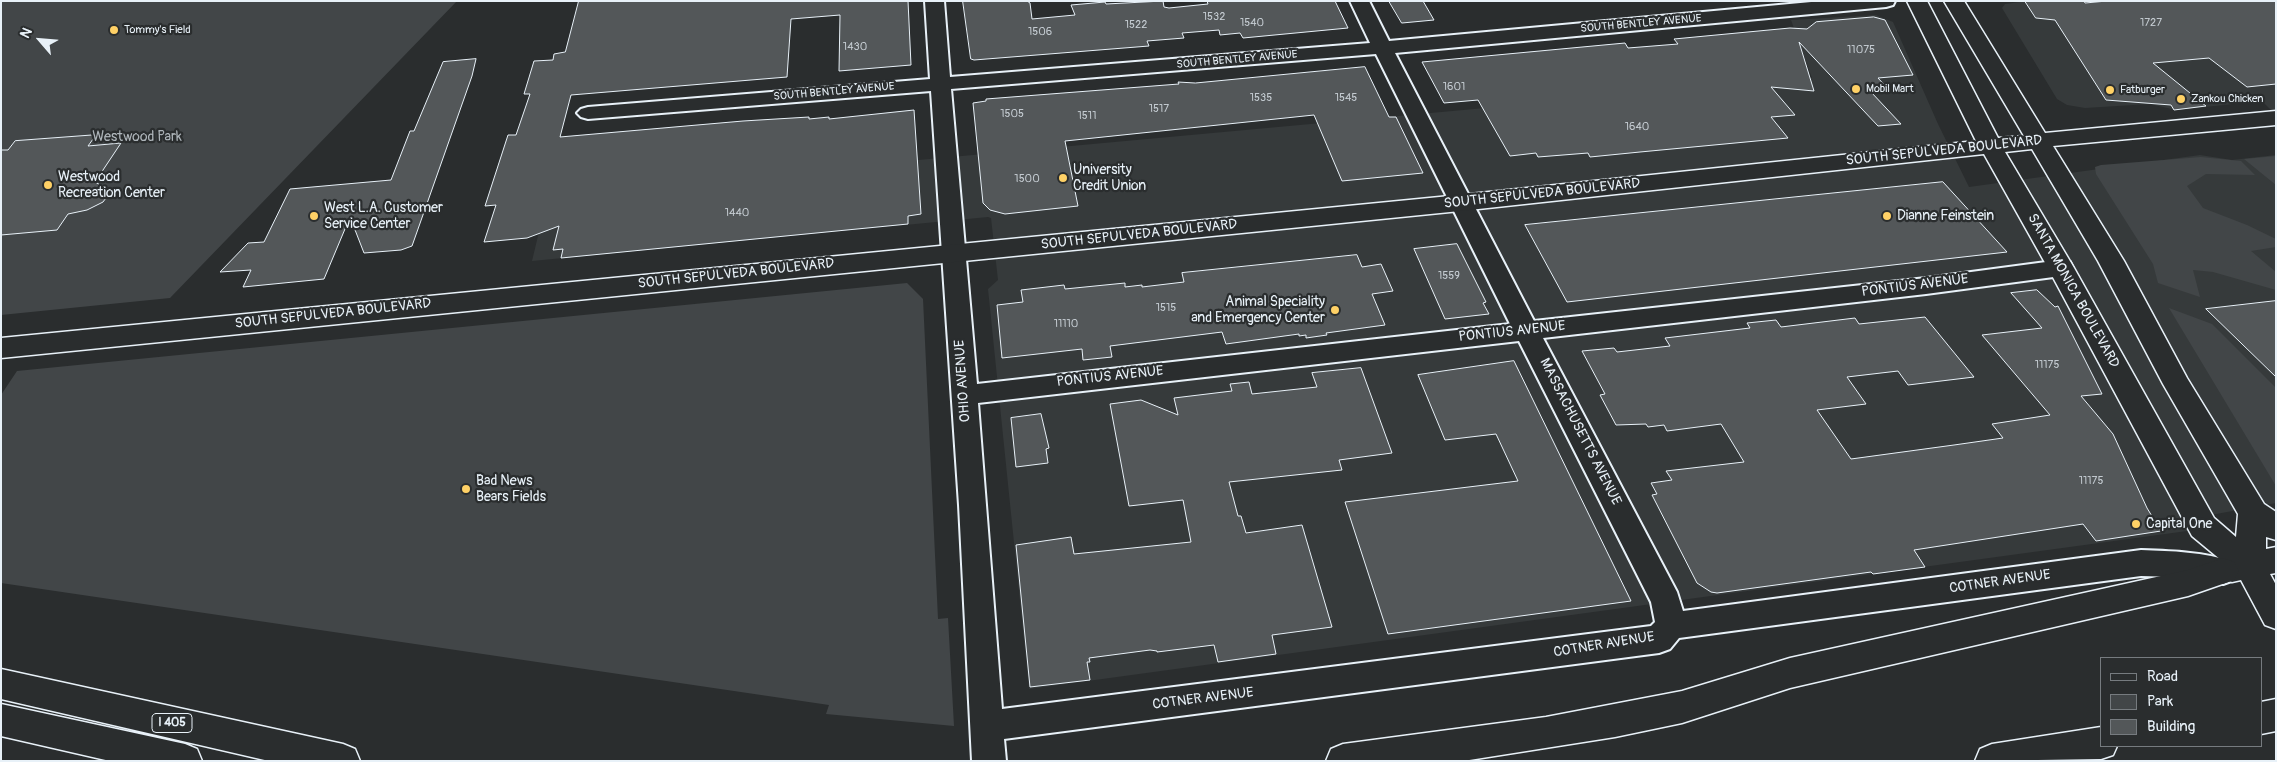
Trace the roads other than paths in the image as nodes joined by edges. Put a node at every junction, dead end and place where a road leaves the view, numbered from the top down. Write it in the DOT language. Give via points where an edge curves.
graph roads {
  1 [pos="934,1"];
  2 [pos="1359,1"];
  3 [pos="1886,1"];
  4 [pos="1917,1"];
  5 [pos="1954,1"];
  6 [pos="1382,48"];
  7 [pos="941,83"];
  8 [pos="588,113"];
  9 [pos="2276,118"];
  10 [pos="2038,141"];
  11 [pos="1992,147"];
  12 [pos="1460,203"];
  13 [pos="954,253"];
  14 [pos="2061,268"];
  15 [pos="1527,330"];
  16 [pos="1,348"];
  17 [pos="964,395"];
  18 [pos="2264,521"];
  19 [pos="2249,566"];
  20 [pos="2276,615"];
  21 [pos="1671,626"];
  22 [pos="1,684"];
  23 [pos="2276,715"];
  24 [pos="2262,718"];
  25 [pos="1,720"];
  26 [pos="987,726"];
  27 [pos="2100,743"];
  28 [pos="185,761"];
  29 [pos="343,761"];
  30 [pos="989,761"];
  31 [pos="1343,761"];
  32 [pos="1992,761"];
  1 -- 7 [label="street, OHIO AVENUE"];
  2 -- 6 [label="street, MASSACHUSETTS AVENUE"];
  3 -- 6 [label="street, SOUTH BENTLEY AVENUE"];
  4 -- 11 [label="main road, SANTA MONICA BOULEVARD"];
  5 -- 10 [label="main road"];
  6 -- 7 [label="street, SOUTH BENTLEY AVENUE"];
  6 -- 12 [label="street, MASSACHUSETTS AVENUE"];
  7 -- 8 [label="street, SOUTH BENTLEY AVENUE"];
  7 -- 13 [label="street, OHIO AVENUE"];
  9 -- 10 [label="main road, SOUTH SEPULVEDA BOULEVARD"];
  10 -- 11 [label="main road, SOUTH SEPULVEDA BOULEVARD"];
  10 -- 18 [label="main road" via="2111,261 2177,384"];
  11 -- 12 [label="main road, SOUTH SEPULVEDA BOULEVARD"];
  11 -- 14 [label="main road, SANTA MONICA BOULEVARD"];
  12 -- 13 [label="main road, SOUTH SEPULVEDA BOULEVARD"];
  12 -- 15 [label="street, MASSACHUSETTS AVENUE"];
  13 -- 16 [label="main road, SOUTH SEPULVEDA BOULEVARD"];
  13 -- 17 [label="street, OHIO AVENUE"];
  14 -- 15 [label="street, PONTIUS AVENUE"];
  14 -- 19 [label="main road, SANTA MONICA BOULEVARD" via="2204,527"];
  15 -- 17 [label="street, PONTIUS AVENUE"];
  15 -- 21 [label="street, MASSACHUSETTS AVENUE" via="1666,601"];
  17 -- 26 [label="street, OHIO AVENUE"];
  18 -- 19 [label="main road"];
  19 -- 20 [label="main road, SANTA MONICA BOULEVARD"];
  19 -- 21 [label="street, COTNER AVENUE" via="2141,563"];
  19 -- 31 [label="main road" via="2188,583 1790,673 1682,707 1546,733"];
  21 -- 26 [label="street, COTNER AVENUE" via="1659,640"];
  22 -- 29 [label="main road, I 405"];
  23 -- 24 [label="main road"];
  25 -- 28 [label="main road"];
  26 -- 30 [label="street, OHIO AVENUE"];
  27 -- 32 [label="main road"];
}
